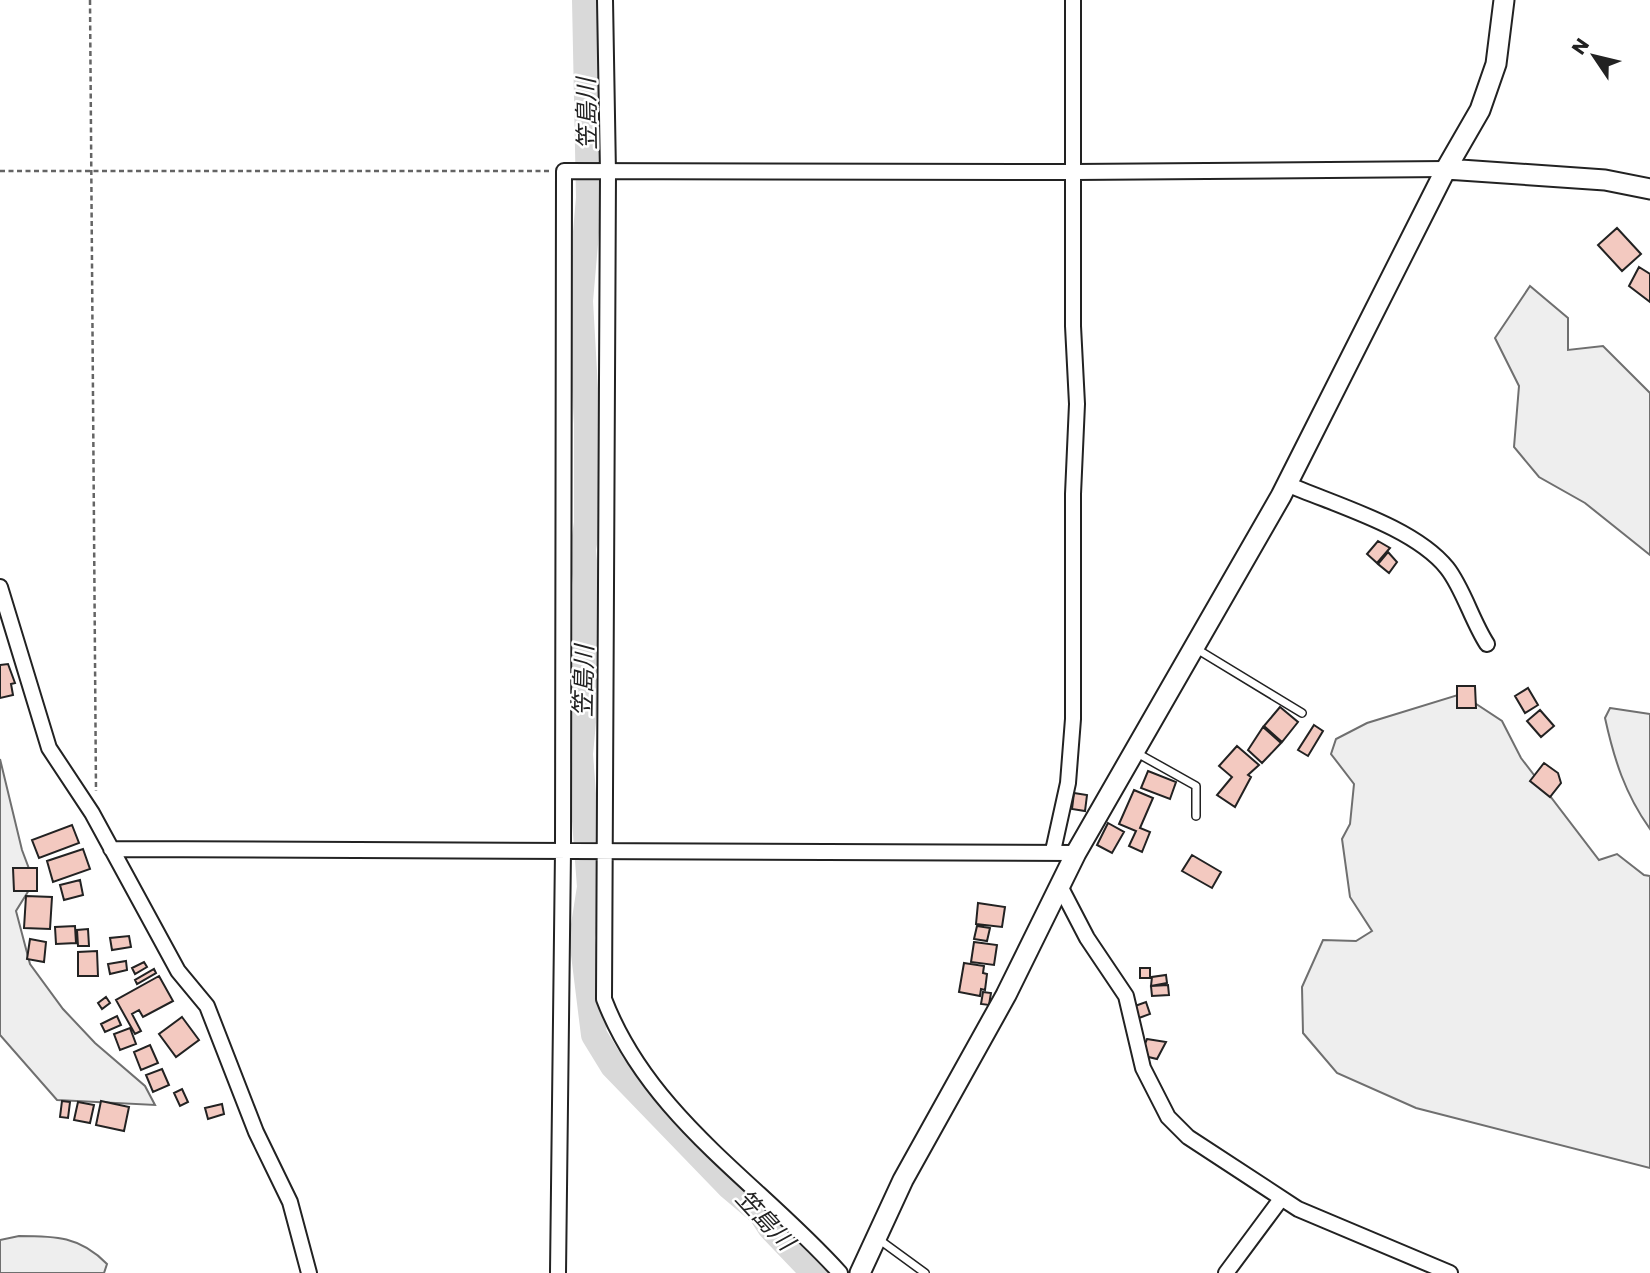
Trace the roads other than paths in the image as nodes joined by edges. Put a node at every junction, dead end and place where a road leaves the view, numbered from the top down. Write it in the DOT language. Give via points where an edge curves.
graph roads {
  1 [pos="605,0"];
  2 [pos="1073,0"];
  3 [pos="1504,0"];
  4 [pos="1446,169"];
  5 [pos="1075,172"];
  6 [pos="608,173"];
  7 [pos="1650,189"];
  8 [pos="1287,484"];
  9 [pos="0,587"];
  10 [pos="1487,644"];
  11 [pos="1194,647"];
  12 [pos="1301,713"];
  13 [pos="1133,752"];
  14 [pos="1196,816"];
  15 [pos="111,849"];
  16 [pos="605,849"];
  17 [pos="563,851"];
  18 [pos="1053,851"];
  19 [pos="1076,853"];
  20 [pos="1060,888"];
  21 [pos="1281,1199"];
  22 [pos="876,1237"];
  23 [pos="309,1273"];
  24 [pos="558,1273"];
  25 [pos="840,1273"];
  26 [pos="860,1273"];
  27 [pos="925,1273"];
  28 [pos="1226,1273"];
  29 [pos="1450,1273"];
  1 -- 6 [label="street"];
  2 -- 5 [label="street"];
  3 -- 4 [label="street" via="1492,76 1480,110"];
  4 -- 5 [label="street"];
  4 -- 7 [label="street" via="1605,180"];
  4 -- 8 [label="street"];
  5 -- 6 [label="street"];
  5 -- 18 [label="street" via="1073,719 1068,783"];
  6 -- 16 [label="street"];
  6 -- 17 [label="street" via="564,171"];
  8 -- 10 [label="street" via="1428,549 1449,569"];
  8 -- 11 [label="street"];
  9 -- 15 [label="street" via="49,748"];
  11 -- 12 [label="lane"];
  11 -- 13 [label="street"];
  13 -- 14 [label="lane" via="1196,786"];
  13 -- 19 [label="street"];
  15 -- 17 [label="street"];
  15 -- 23 [label="street" via="178,971 207,1006 256,1132 290,1202"];
  16 -- 17 [label="street"];
  16 -- 18 [label="street"];
  16 -- 25 [label="street" via="604,999 616,1031 634,1062 678,1117"];
  17 -- 24 [label="street"];
  18 -- 19 [label="street"];
  19 -- 20 [label="street"];
  20 -- 21 [label="street" via="1126,996 1143,1068 1168,1117 1188,1137"];
  20 -- 22 [label="street"];
  21 -- 28 [label="street"];
  21 -- 29 [label="street"];
  22 -- 26 [label="street"];
  22 -- 27 [label="lane"];
}
